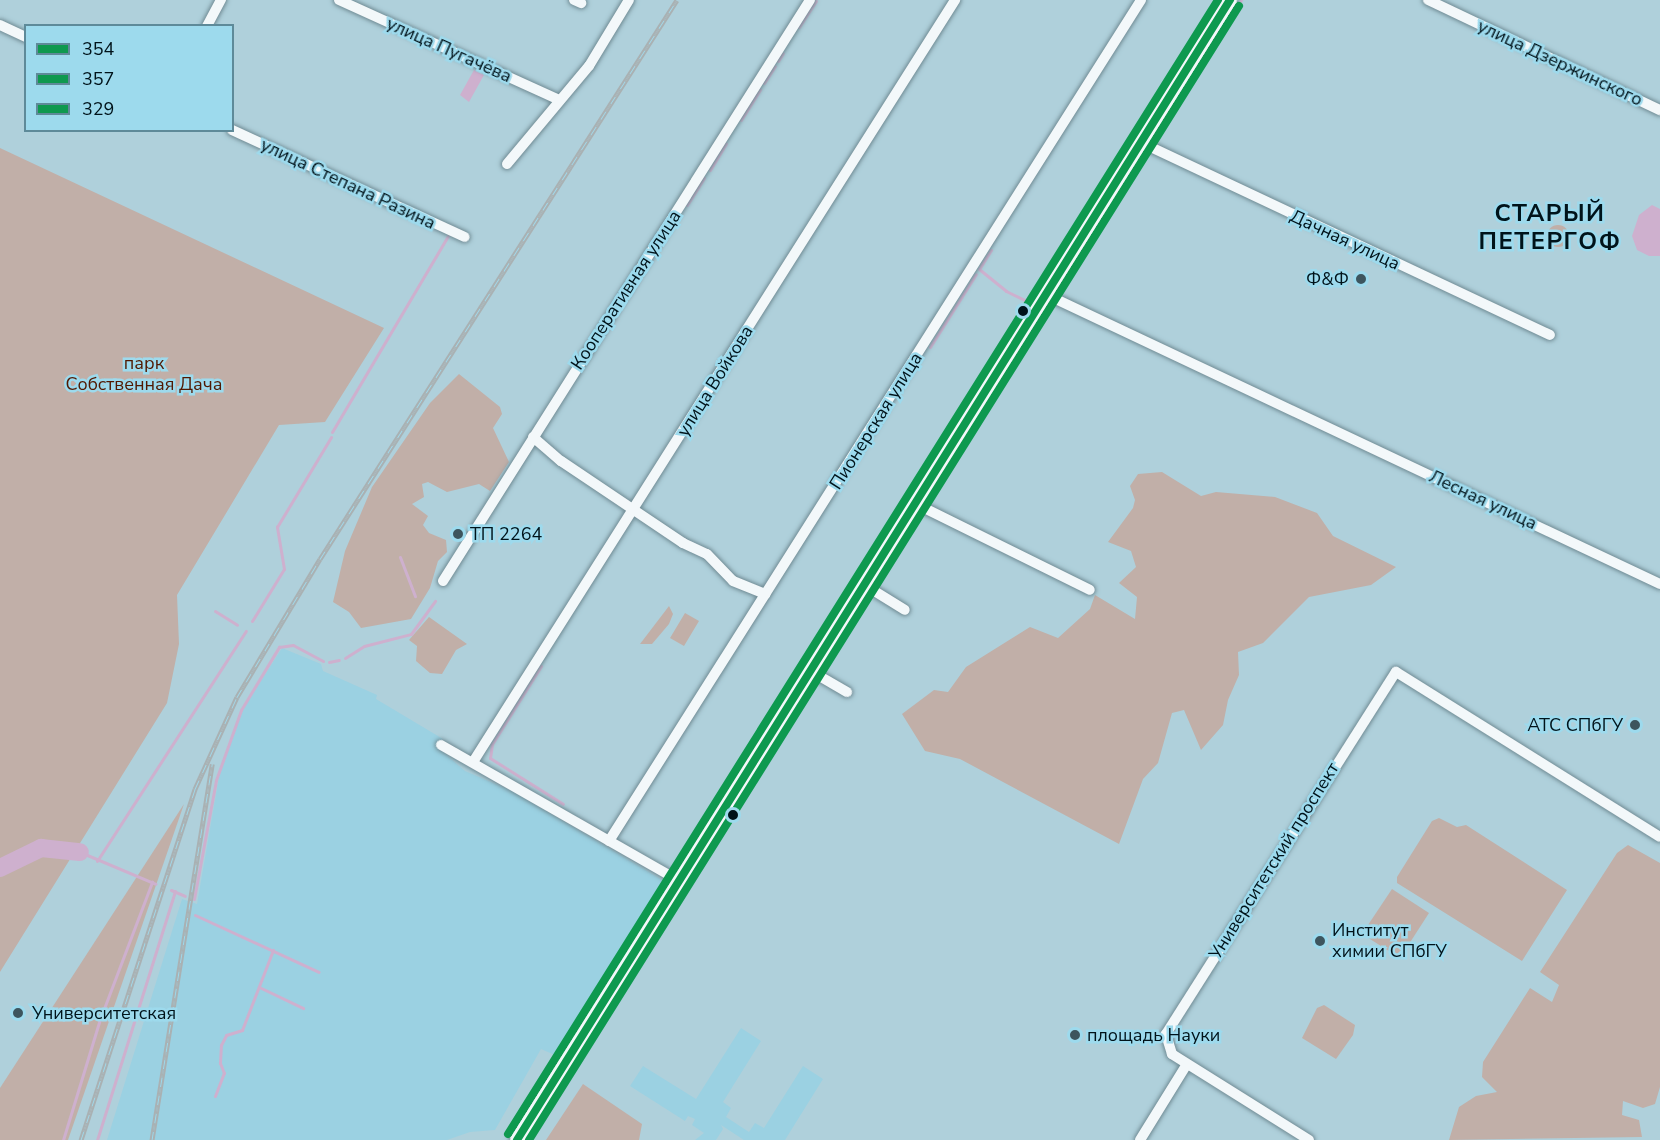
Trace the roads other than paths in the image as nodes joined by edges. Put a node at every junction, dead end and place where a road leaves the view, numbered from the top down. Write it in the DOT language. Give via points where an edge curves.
graph roads {
  1 [pos="221,0"];
  2 [pos="339,0"];
  3 [pos="629,0"];
  4 [pos="810,0"];
  5 [pos="956,0"];
  6 [pos="1141,0"];
  7 [pos="1230,0"];
  8 [pos="1428,0"];
  9 [pos="208,24"];
  10 [pos="0,25"];
  11 [pos="24,36"];
  12 [pos="559,100"];
  13 [pos="1660,110"];
  14 [pos="234,131"];
  15 [pos="1140,142"];
  16 [pos="507,164"];
  17 [pos="465,237"];
  18 [pos="1045,294"];
  19 [pos="1550,335"];
  20 [pos="533,437"];
  21 [pos="914,503"];
  22 [pos="634,508"];
  23 [pos="443,581"];
  24 [pos="863,584"];
  25 [pos="1660,584"];
  26 [pos="1090,590"];
  27 [pos="766,594"];
  28 [pos="905,610"];
  29 [pos="809,670"];
  30 [pos="847,692"];
  31 [pos="441,745"];
  32 [pos="473,762"];
  33 [pos="1660,837"];
  34 [pos="609,841"];
  35 [pos="679,881"];
  36 [pos="1187,1064"];
  37 [pos="517,1140"];
  38 [pos="1140,1140"];
  39 [pos="1309,1140"];
  1 -- 9 [label="street"];
  2 -- 12 [label="street, улица Пугачёва"];
  3 -- 12 [label="street" via="589,66"];
  4 -- 20 [label="street, Кооперативная улица"];
  5 -- 22 [label="street, улица Войкова"];
  6 -- 27 [label="street, Пионерская улица"];
  7 -- 15 [label="street"];
  8 -- 13 [label="street, улица Дзержинского"];
  10 -- 11 [label="street"];
  12 -- 16 [label="street"];
  14 -- 17 [label="street, улица Степана Разина"];
  15 -- 18 [label="street"];
  15 -- 19 [label="street, Дачная улица"];
  18 -- 21 [label="street"];
  18 -- 25 [label="street, Лесная улица"];
  20 -- 22 [label="street" via="569,467"];
  20 -- 23 [label="street, Кооперативная улица"];
  21 -- 24 [label="street"];
  21 -- 26 [label="street"];
  22 -- 27 [label="street" via="683,543 707,554 733,581"];
  22 -- 32 [label="street, улица Войкова"];
  24 -- 28 [label="street"];
  24 -- 29 [label="street"];
  27 -- 34 [label="street, Пионерская улица"];
  29 -- 30 [label="street"];
  29 -- 35 [label="street"];
  31 -- 32 [label="street"];
  32 -- 34 [label="street"];
  33 -- 36 [label="street, Университетский проспект" via="1396,672 1166,1034 1172,1054"];
  34 -- 35 [label="street"];
  35 -- 37 [label="street"];
  36 -- 38 [label="street"];
  36 -- 39 [label="street"];
}
